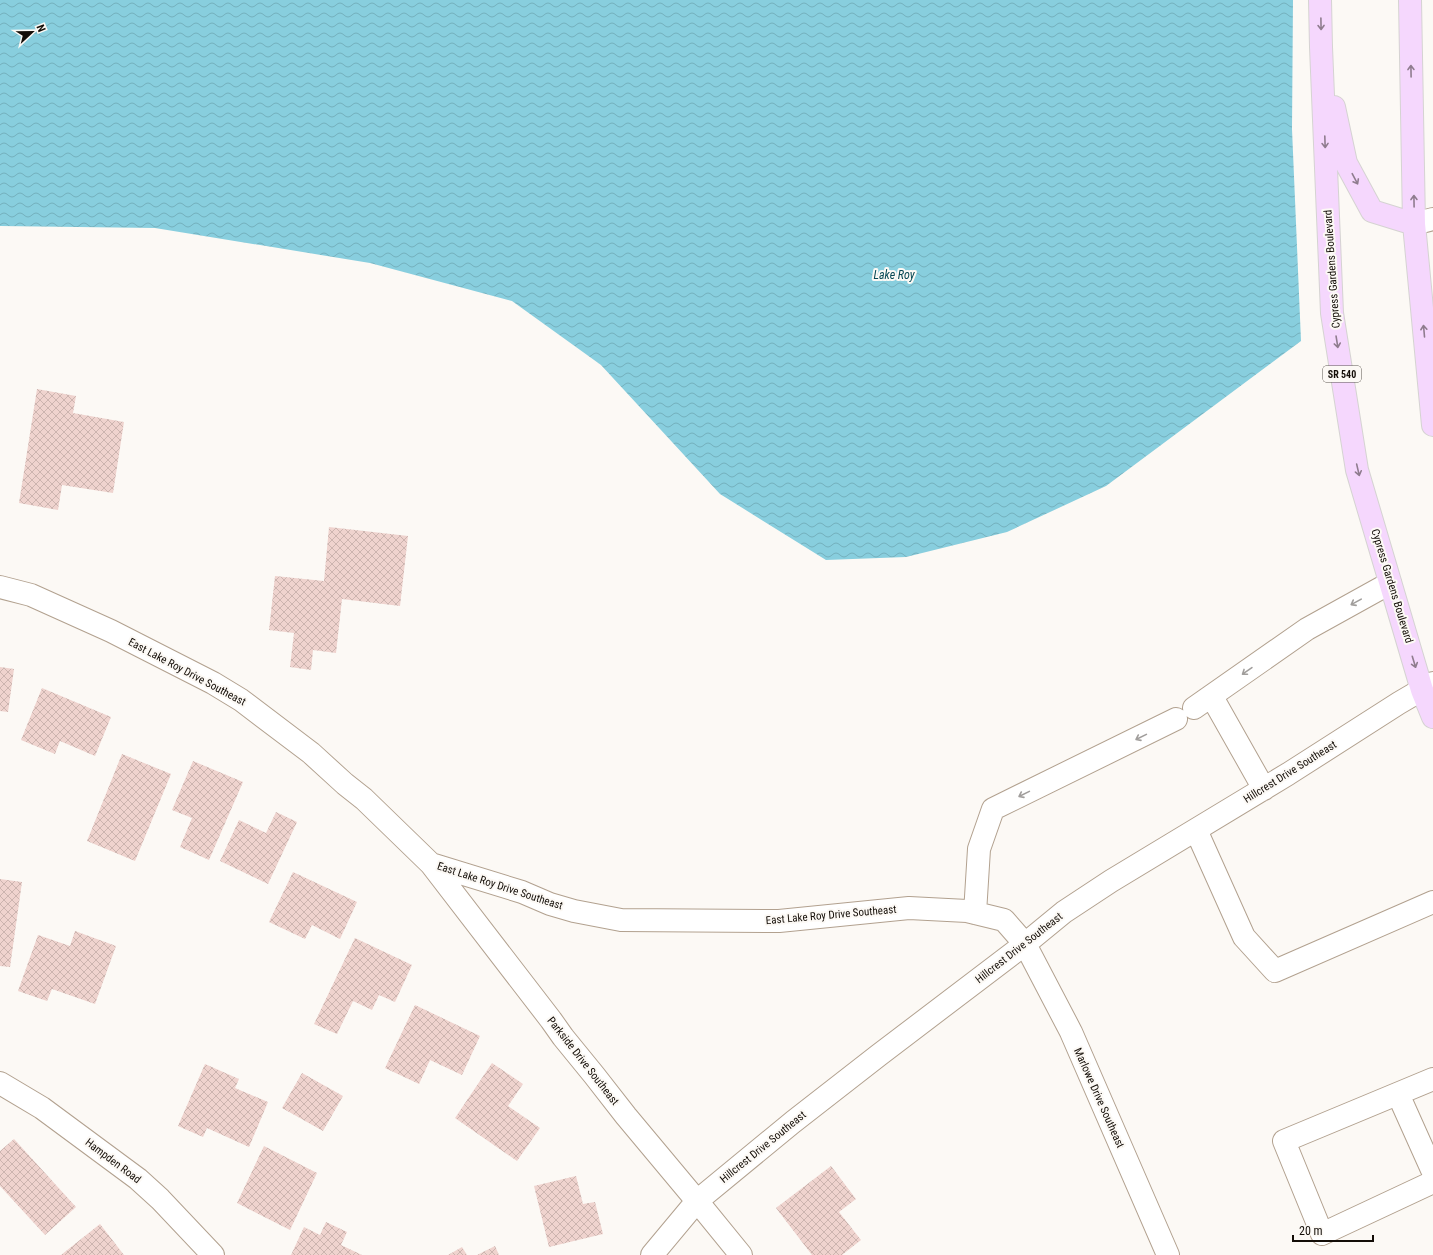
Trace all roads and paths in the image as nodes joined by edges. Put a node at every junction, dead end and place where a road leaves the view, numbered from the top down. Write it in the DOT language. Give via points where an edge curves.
graph roads {
  1 [pos="1320,0"];
  2 [pos="1410,0"];
  3 [pos="1321,47"];
  4 [pos="1424,222"];
  5 [pos="1433,425"];
  6 [pos="1390,582"];
  7 [pos="0,587"];
  8 [pos="1428,686"];
  9 [pos="1212,697"];
  10 [pos="1433,717"];
  11 [pos="1264,789"];
  12 [pos="1196,830"];
  13 [pos="431,864"];
  14 [pos="1433,902"];
  15 [pos="975,913"];
  16 [pos="1025,944"];
  17 [pos="1433,1079"];
  18 [pos="0,1083"];
  19 [pos="1398,1094"];
  20 [pos="1433,1172"];
  21 [pos="1433,1182"];
  22 [pos="697,1200"];
  23 [pos="213,1255"];
  24 [pos="652,1255"];
  25 [pos="741,1255"];
  26 [pos="1168,1255"];
  1 -- 3 [label="main road, Cypress Gardens Boulevard / SR 540, one-way"];
  4 -- 2 [label="main road, one-way"];
  3 -- 4 [label="main road, one-way" via="1346,163 1372,211"];
  3 -- 6 [label="main road, Cypress Gardens Boulevard / SR 540, one-way" via="1332,313 1357,470"];
  5 -- 4 [label="main road, one-way"];
  6 -- 8 [label="main road, Cypress Gardens Boulevard / SR 540, one-way"];
  6 -- 9 [label="street, one-way" via="1307,629"];
  7 -- 13 [label="street, East Lake Roy Drive Southeast" via="31,595 111,631 241,700 311,753 364,799"];
  8 -- 10 [label="main road, Cypress Gardens Boulevard / SR 540"];
  8 -- 11 [label="street, Hillcrest Drive Southeast"];
  9 -- 11 [label="street"];
  9 -- 15 [label="street, one-way" via="1185,714 993,809 979,849"];
  11 -- 12 [label="street, Hillcrest Drive Southeast"];
  12 -- 14 [label="street" via="1244,937 1275,971"];
  12 -- 16 [label="street, Hillcrest Drive Southeast" via="1111,880 1064,912"];
  13 -- 15 [label="street, East Lake Roy Drive Southeast" via="522,892 556,906 622,920 779,921 909,908"];
  13 -- 22 [label="street, Parkside Drive Southeast" via="563,1037"];
  15 -- 16 [label="street, East Lake Roy Drive Southeast" via="1004,920"];
  16 -- 22 [label="street, Hillcrest Drive Southeast" via="799,1117"];
  16 -- 26 [label="street, Marlowe Drive Southeast" via="1071,1032"];
  17 -- 19 [label="street"];
  18 -- 23 [label="street, Hampden Road" via="42,1108 138,1179"];
  19 -- 20 [label="street"];
  19 -- 21 [label="street" via="1284,1141 1322,1234"];
  22 -- 24 [label="street, Hillcrest Drive Southeast"];
  22 -- 25 [label="street, Parkside Drive Southeast"];
}
